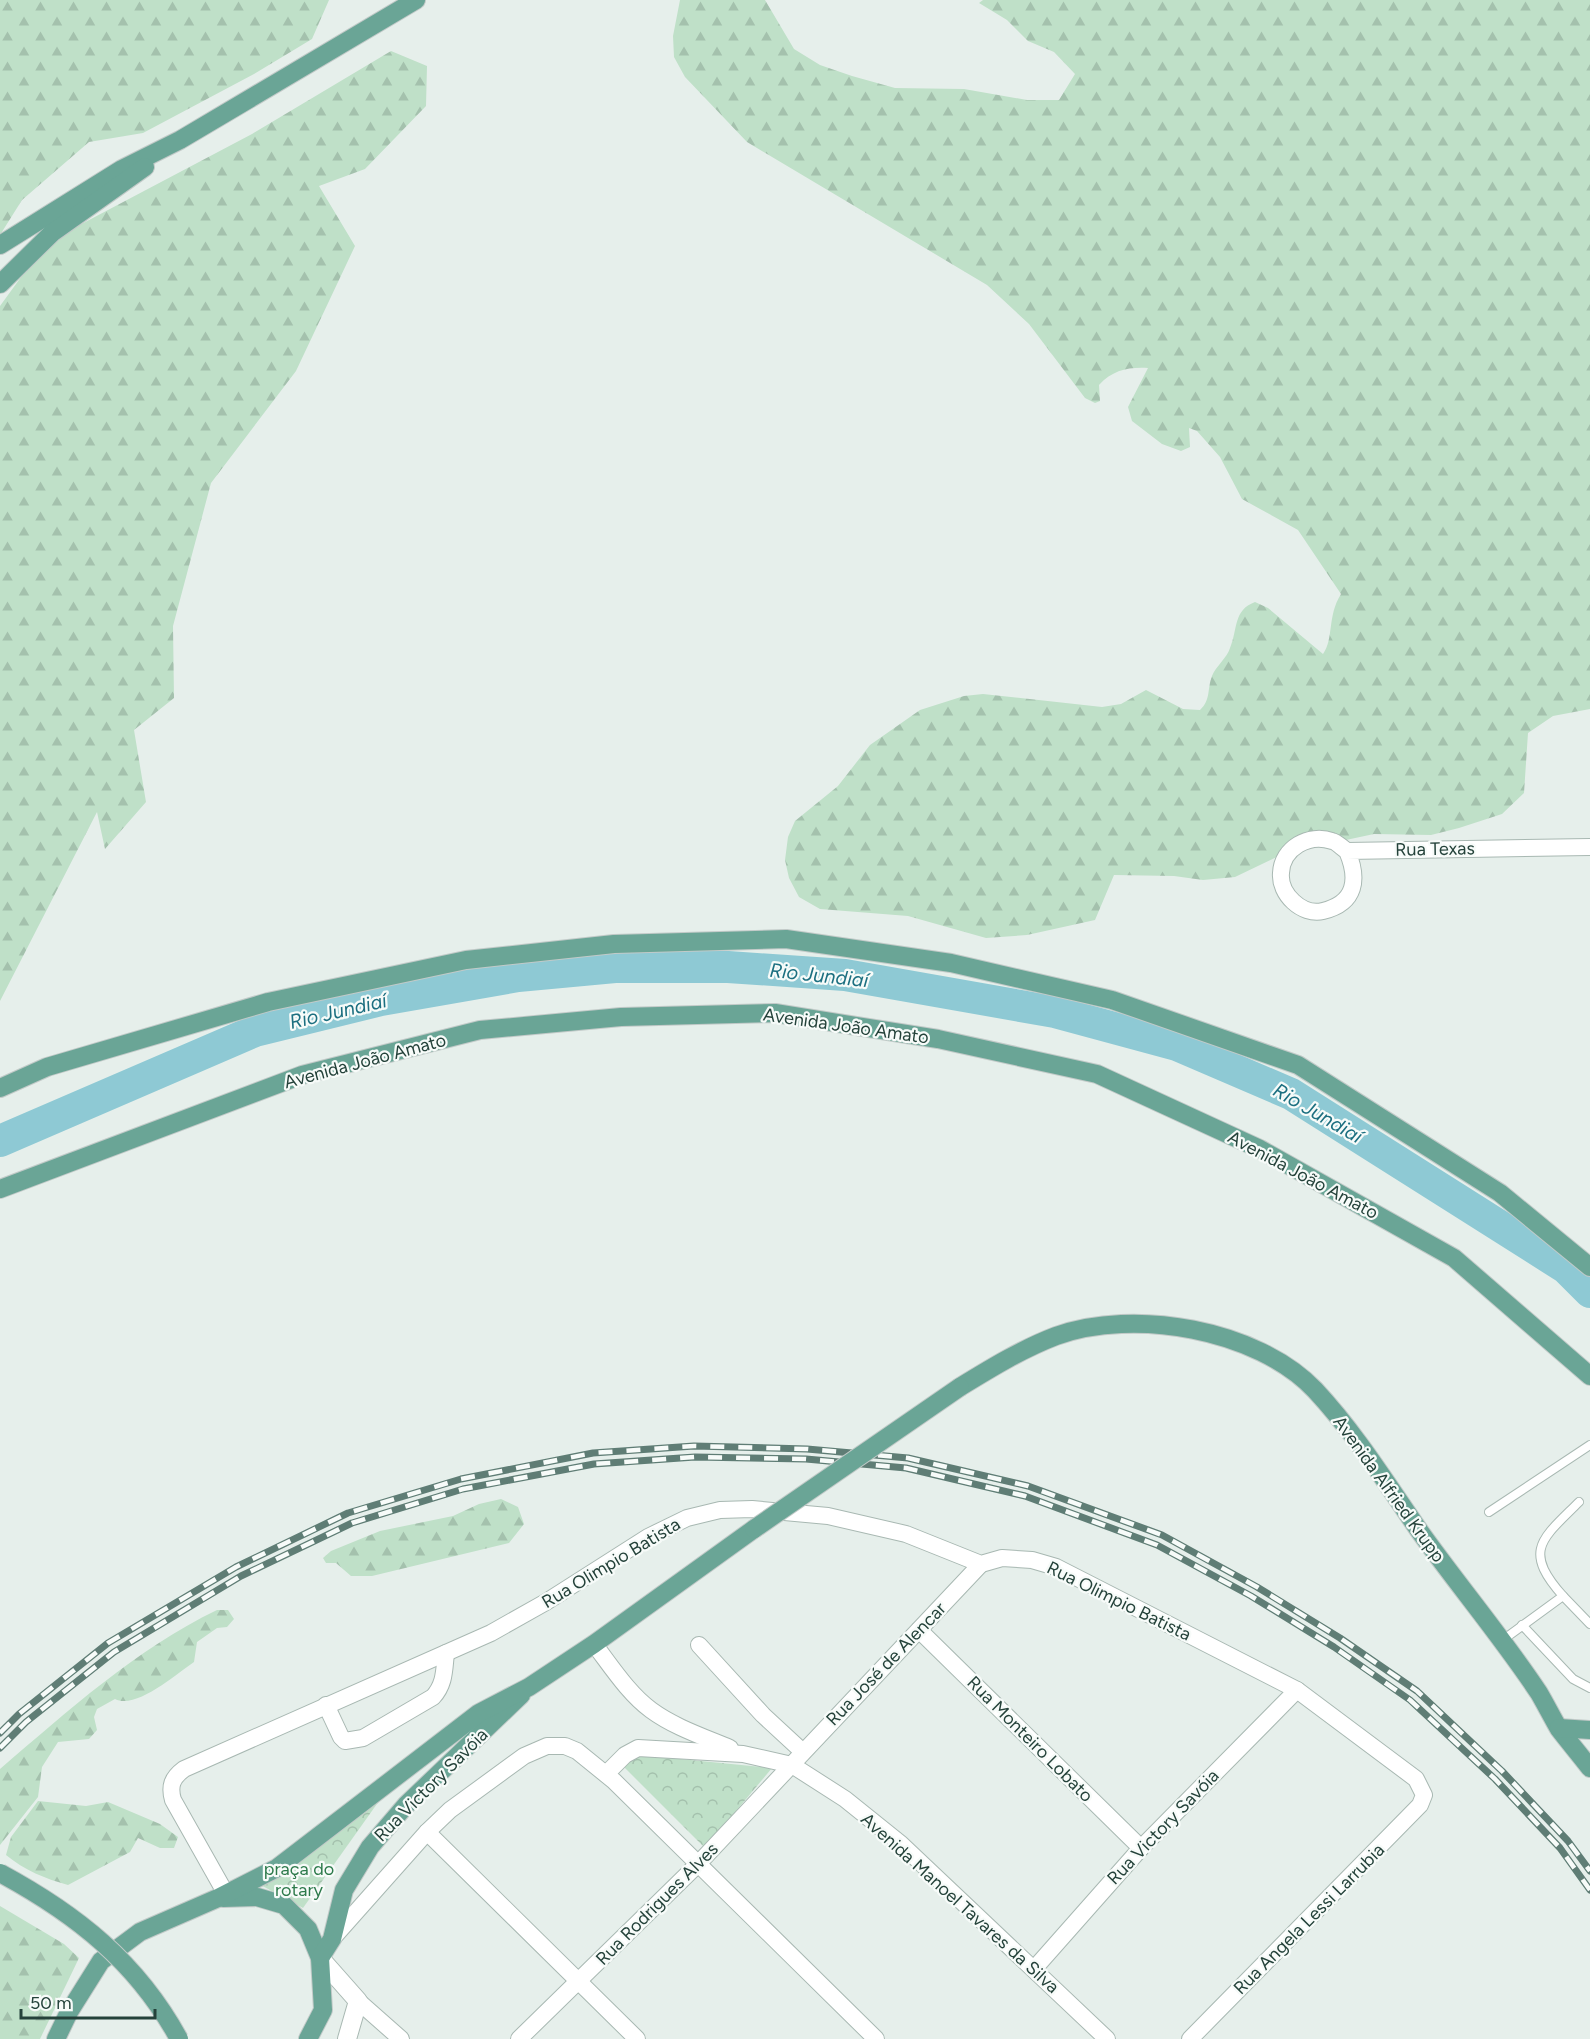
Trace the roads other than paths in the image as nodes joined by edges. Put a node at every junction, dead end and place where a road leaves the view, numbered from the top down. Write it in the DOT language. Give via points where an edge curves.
graph roads {
  1 [pos="416,0"];
  2 [pos="180,140"];
  3 [pos="0,245"];
  4 [pos="0,284"];
  5 [pos="1590,847"];
  6 [pos="1347,851"];
  7 [pos="0,1088"];
  8 [pos="0,1189"];
  9 [pos="1590,1267"];
  10 [pos="1590,1376"];
  11 [pos="1590,1445"];
  12 [pos="1579,1502"];
  13 [pos="1489,1512"];
  14 [pos="981,1563"];
  15 [pos="1563,1596"];
  16 [pos="1590,1624"];
  17 [pos="1522,1626"];
  18 [pos="920,1630"];
  19 [pos="1500,1642"];
  20 [pos="594,1644"];
  21 [pos="699,1645"];
  22 [pos="446,1653"];
  23 [pos="529,1687"];
  24 [pos="1590,1688"];
  25 [pos="1297,1690"];
  26 [pos="326,1705"];
  27 [pos="1559,1728"];
  28 [pos="1590,1730"];
  29 [pos="743,1754"];
  30 [pos="797,1758"];
  31 [pos="1590,1768"];
  32 [pos="606,1774"];
  33 [pos="1424,1795"];
  34 [pos="427,1832"];
  35 [pos="1141,1848"];
  36 [pos="697,1865"];
  37 [pos="0,1873"];
  38 [pos="222,1896"];
  39 [pos="332,1939"];
  40 [pos="320,1958"];
  41 [pos="1034,1969"];
  42 [pos="581,1981"];
  43 [pos="358,2001"];
  44 [pos="56,2039"];
  45 [pos="179,2039"];
  46 [pos="308,2039"];
  47 [pos="347,2039"];
  48 [pos="401,2039"];
  49 [pos="519,2039"];
  50 [pos="637,2039"];
  51 [pos="876,2039"];
  52 [pos="1107,2039"];
  53 [pos="1190,2039"];
  1 -- 2 [label="main road"];
  2 -- 3 [label="main road" via="122,169"];
  2 -- 4 [label="main road" via="52,233"];
  5 -- 6 [label="street, Rua Texas"];
  6 -- 6 [label="street, Rua Texas" via="1333,841 1317,838 1300,842 1288,854 1281,873 1285,893 1300,907 1320,912 1339,906 1353,890 1355,870"];
  7 -- 9 [label="main road" via="47,1066 268,1002 466,960 614,944 786,939 951,963 1112,999 1298,1065 1500,1193"];
  8 -- 10 [label="main road, Avenida João Amato" via="302,1075 480,1030 621,1017 775,1013 938,1039 1097,1074 1260,1149 1454,1258"];
  11 -- 13 [label="lane"];
  12 -- 15 [label="lane" via="1544,1537 1541,1545 1541,1569"];
  14 -- 18 [label="street, Rua José de Alencar"];
  14 -- 22 [label="street, Rua Olimpio Batista" via="906,1534 828,1516 720,1510 687,1518 648,1537 546,1602"];
  14 -- 25 [label="street, Rua Olimpio Batista" via="1002,1558 1056,1567"];
  15 -- 16 [label="lane"];
  15 -- 17 [label="lane"];
  17 -- 19 [label="lane"];
  17 -- 24 [label="lane" via="1574,1679"];
  18 -- 30 [label="street, Rua José de Alencar"];
  18 -- 35 [label="street, Rua Monteiro Lobato"];
  19 -- 20 [label="main road, Avenida Alfried Krupp, bridge" via="1361,1445 1314,1389 1264,1352 1215,1333 1148,1324 1104,1325 1058,1335 1010,1356 754,1529"];
  19 -- 27 [label="main road, Avenida Alfried Krupp" via="1539,1693"];
  20 -- 23 [label="main road, Avenida Alfried Krupp"];
  20 -- 29 [label="street" via="651,1710"];
  21 -- 30 [label="street" via="764,1715"];
  22 -- 26 [label="street, Rua Olimpio Batista"];
  22 -- 26 [label="street" via="441,1689 363,1738 345,1741"];
  23 -- 38 [label="main road" via="479,1713 277,1868"];
  23 -- 39 [label="main road, Rua Victory Savóia" via="406,1806 370,1847 344,1890"];
  25 -- 33 [label="street, Rua Olimpio Batista" via="1416,1779"];
  25 -- 35 [label="street, Rua Victory Savóia"];
  26 -- 38 [label="street, Rua Olimpio Batista" via="184,1769 172,1780 173,1800"];
  27 -- 28 [label="main road"];
  27 -- 31 [label="main road, Avenida Alfried Krupp"];
  29 -- 30 [label="street, Avenida Manoel Tavares da Silva"];
  29 -- 32 [label="street, Avenida Manoel Tavares da Silva" via="638,1748"];
  30 -- 36 [label="street, Rua Rodrigues Alves"];
  30 -- 41 [label="street, Avenida Manoel Tavares da Silva" via="901,1844"];
  32 -- 34 [label="street" via="577,1751 547,1746 524,1756 450,1810"];
  32 -- 36 [label="street"];
  33 -- 53 [label="street, Rua Angela Lessi Larrubia" via="1416,1810"];
  34 -- 39 [label="street"];
  34 -- 42 [label="street"];
  35 -- 41 [label="street, Rua Victory Savóia"];
  36 -- 42 [label="street, Rua Rodrigues Alves"];
  36 -- 51 [label="street"];
  37 -- 45 [label="main road, bridge" via="70,1914 99,1938 130,1968"];
  38 -- 40 [label="main road" via="257,1896 284,1905 308,1929"];
  38 -- 44 [label="main road" via="140,1932 101,1961"];
  39 -- 40 [label="main road, Rua Victory Savóia"];
  40 -- 43 [label="street"];
  40 -- 46 [label="main road" via="323,2010"];
  41 -- 52 [label="street, Avenida Manoel Tavares da Silva"];
  42 -- 49 [label="street, Rua Rodrigues Alves"];
  42 -- 50 [label="street"];
  43 -- 47 [label="street"];
  43 -- 48 [label="street"];
}
